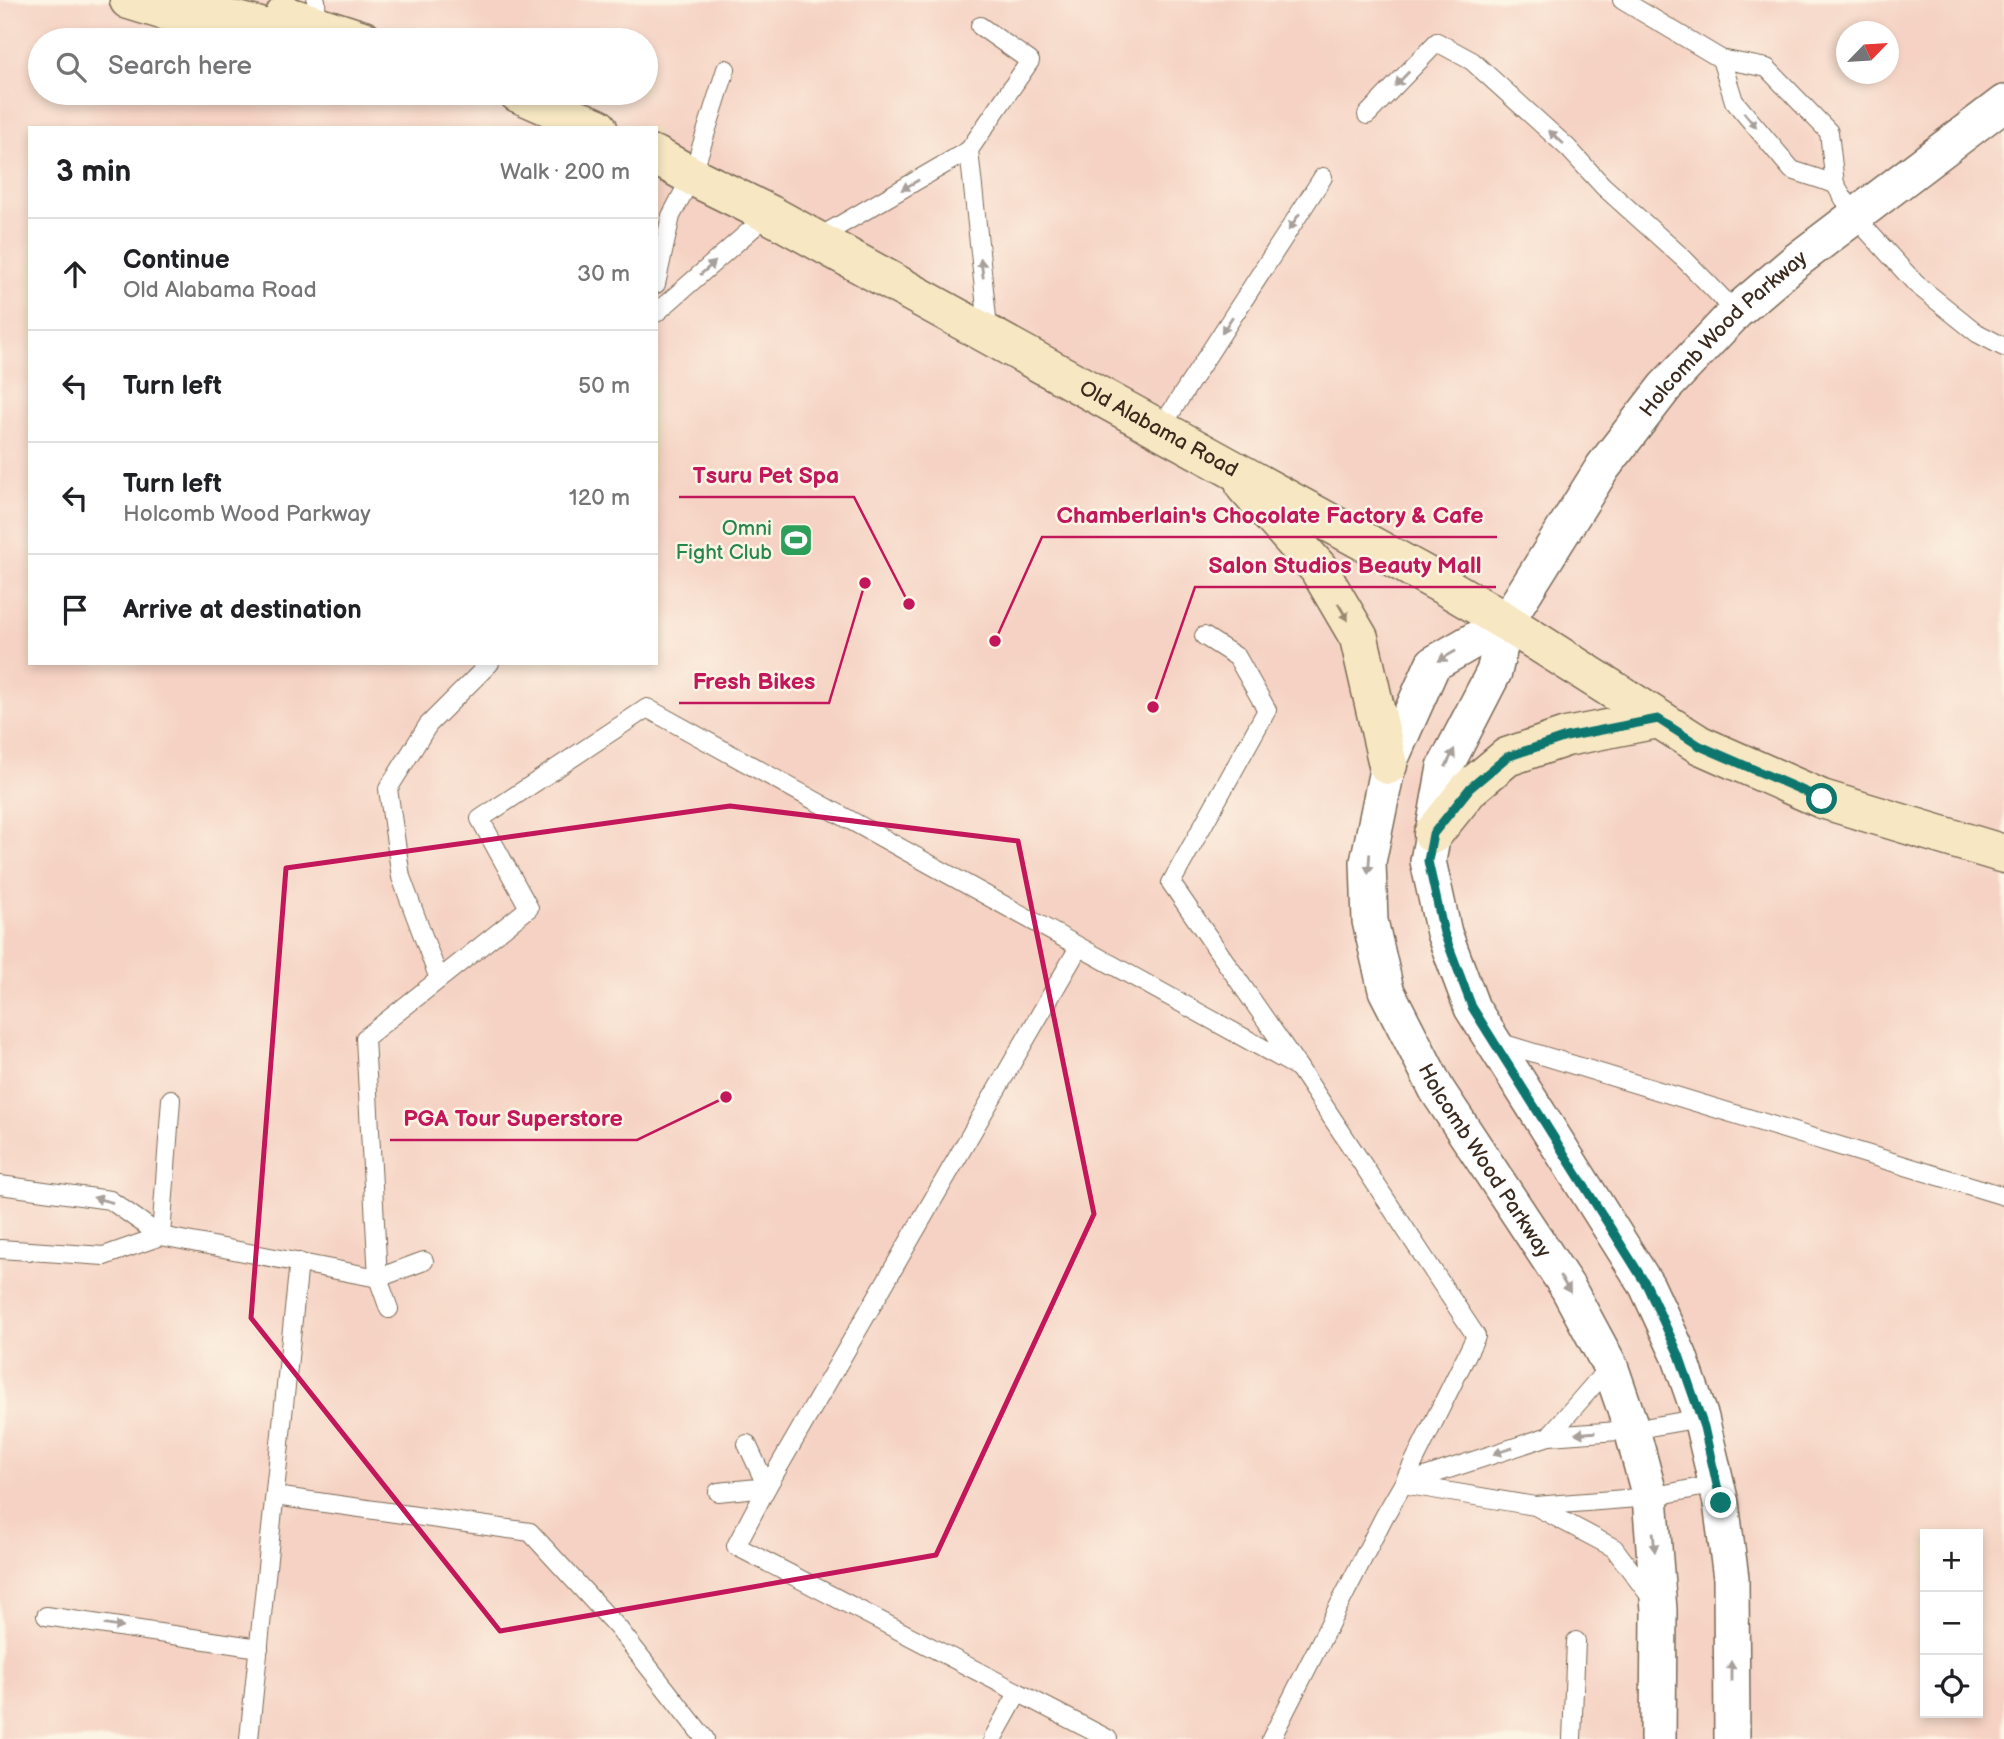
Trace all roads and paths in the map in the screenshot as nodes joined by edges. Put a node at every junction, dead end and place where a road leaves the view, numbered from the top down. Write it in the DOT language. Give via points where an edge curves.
graph roads {
  1 [pos="129,0"];
  2 [pos="238,0"];
  3 [pos="1622,0"];
  4 [pos="314,22"];
  5 [pos="980,26"];
  6 [pos="1721,59"];
  7 [pos="726,69"];
  8 [pos="2004,103"];
  9 [pos="541,105"];
  10 [pos="1367,115"];
  11 [pos="578,124"];
  12 [pos="969,150"];
  13 [pos="658,157"];
  14 [pos="692,176"];
  15 [pos="1324,177"];
  16 [pos="1835,184"];
  17 [pos="769,214"];
  18 [pos="1855,217"];
  19 [pos="816,239"];
  20 [pos="658,275"];
  21 [pos="658,311"];
  22 [pos="1736,312"];
  23 [pos="989,336"];
  24 [pos="2004,347"];
  25 [pos="1160,429"];
  26 [pos="1225,464"];
  27 [pos="1506,622"];
  28 [pos="1204,636"];
  29 [pos="488,665"];
  30 [pos="1658,719"];
  31 [pos="1388,765"];
  32 [pos="1433,834"];
  33 [pos="2004,854"];
  34 [pos="1079,947"];
  35 [pos="439,979"];
  36 [pos="1492,1040"];
  37 [pos="1299,1068"];
  38 [pos="171,1099"];
  39 [pos="0,1185"];
  40 [pos="2004,1196"];
  41 [pos="161,1236"];
  42 [pos="0,1249"];
  43 [pos="424,1261"];
  44 [pos="299,1262"];
  45 [pos="378,1278"];
  46 [pos="389,1309"];
  47 [pos="1610,1366"];
  48 [pos="1701,1418"];
  49 [pos="1632,1430"];
  50 [pos="1549,1436"];
  51 [pos="747,1444"];
  52 [pos="1403,1484"];
  53 [pos="1717,1484"];
  54 [pos="768,1487"];
  55 [pos="718,1492"];
  56 [pos="275,1496"];
  57 [pos="1650,1497"];
  58 [pos="1535,1506"];
  59 [pos="1659,1610"];
  60 [pos="46,1616"];
  61 [pos="1576,1641"];
  62 [pos="259,1648"];
  63 [pos="1018,1693"];
  64 [pos="993,1738"];
  65 [pos="249,1739"];
  66 [pos="705,1739"];
  67 [pos="1108,1739"];
  68 [pos="1271,1739"];
  69 [pos="1572,1739"];
  70 [pos="1658,1739"];
  71 [pos="1732,1739"];
  1 -- 4 [label="main road" via="165,11 238,21"];
  2 -- 4 [label="main road"];
  3 -- 6 [label="lane"];
  5 -- 12 [label="lane" via="1030,61"];
  6 -- 16 [label="lane, one-way" via="1734,102 1792,170"];
  6 -- 16 [label="lane" via="1767,68 1829,132"];
  7 -- 14 [label="lane"];
  8 -- 18 [label="street, Holcomb Wood Parkway"];
  9 -- 11 [label="main road"];
  22 -- 10 [label="lane, one-way" via="1569,148 1472,61 1437,42"];
  12 -- 19 [label="lane, one-way"];
  23 -- 12 [label="lane, one-way"];
  13 -- 14 [label="main road, Old Alabama Road"];
  14 -- 17 [label="main road, Old Alabama Road"];
  14 -- 20 [label="lane" via="671,216"];
  15 -- 25 [label="lane, one-way"];
  16 -- 18 [label="lane"];
  17 -- 19 [label="main road, Old Alabama Road"];
  21 -- 17 [label="lane, one-way"];
  18 -- 22 [label="street, Holcomb Wood Parkway"];
  18 -- 24 [label="lane" via="1916,284 1976,332"];
  19 -- 23 [label="main road, Old Alabama Road"];
  22 -- 27 [label="street, Holcomb Wood Parkway" via="1665,387 1603,467"];
  23 -- 25 [label="main road, Old Alabama Road"];
  25 -- 26 [label="main road, Old Alabama Road"];
  26 -- 27 [label="main road, Old Alabama Road"];
  26 -- 31 [label="main road, one-way" via="1318,568 1359,638"];
  27 -- 30 [label="main road, Old Alabama Road"];
  27 -- 31 [label="street, Holcomb Wood Parkway, one-way" via="1433,664"];
  32 -- 27 [label="street, Holcomb Wood Parkway, one-way" via="1445,767 1494,672"];
  28 -- 37 [label="lane" via="1237,657 1267,710 1171,883"];
  29 -- 35 [label="lane" via="428,725 388,789 401,877"];
  30 -- 32 [label="main road" via="1566,737 1507,757 1470,788"];
  30 -- 33 [label="main road, Old Alabama Road" via="1700,746 1822,799"];
  31 -- 47 [label="street, Holcomb Wood Parkway, one-way" via="1368,862 1370,921 1386,990 1437,1090 1568,1288"];
  32 -- 36 [label="street, Holcomb Wood Parkway" via="1428,861 1444,933 1472,1007"];
  34 -- 35 [label="lane" via="648,708 480,819 529,908"];
  34 -- 37 [label="lane"];
  34 -- 54 [label="lane"];
  35 -- 45 [label="lane" via="365,1038"];
  36 -- 40 [label="lane"];
  36 -- 48 [label="street, Holcomb Wood Parkway" via="1647,1286"];
  37 -- 52 [label="lane" via="1476,1336"];
  38 -- 41 [label="lane"];
  41 -- 39 [label="lane, one-way" via="110,1200"];
  41 -- 42 [label="lane" via="104,1256"];
  41 -- 44 [label="lane"];
  43 -- 45 [label="lane"];
  44 -- 45 [label="lane"];
  44 -- 56 [label="lane"];
  45 -- 46 [label="lane"];
  47 -- 49 [label="street, Holcomb Wood Parkway"];
  47 -- 50 [label="lane"];
  48 -- 49 [label="lane"];
  48 -- 53 [label="street, Holcomb Wood Parkway"];
  49 -- 50 [label="lane, one-way"];
  49 -- 57 [label="street, Holcomb Wood Parkway"];
  50 -- 52 [label="lane, one-way"];
  51 -- 54 [label="lane"];
  52 -- 58 [label="lane"];
  52 -- 68 [label="lane"];
  53 -- 57 [label="lane"];
  71 -- 53 [label="street, Holcomb Wood Parkway, one-way" via="1731,1578"];
  54 -- 55 [label="lane"];
  54 -- 63 [label="lane" via="736,1546"];
  56 -- 62 [label="lane"];
  56 -- 66 [label="lane" via="530,1532 618,1628"];
  57 -- 58 [label="lane"];
  57 -- 59 [label="street, Holcomb Wood Parkway, one-way"];
  58 -- 59 [label="lane" via="1615,1548"];
  59 -- 70 [label="street, Holcomb Wood Parkway"];
  60 -- 62 [label="lane, one-way"];
  61 -- 69 [label="lane"];
  62 -- 65 [label="lane"];
  63 -- 64 [label="lane"];
  63 -- 67 [label="lane"];
}
